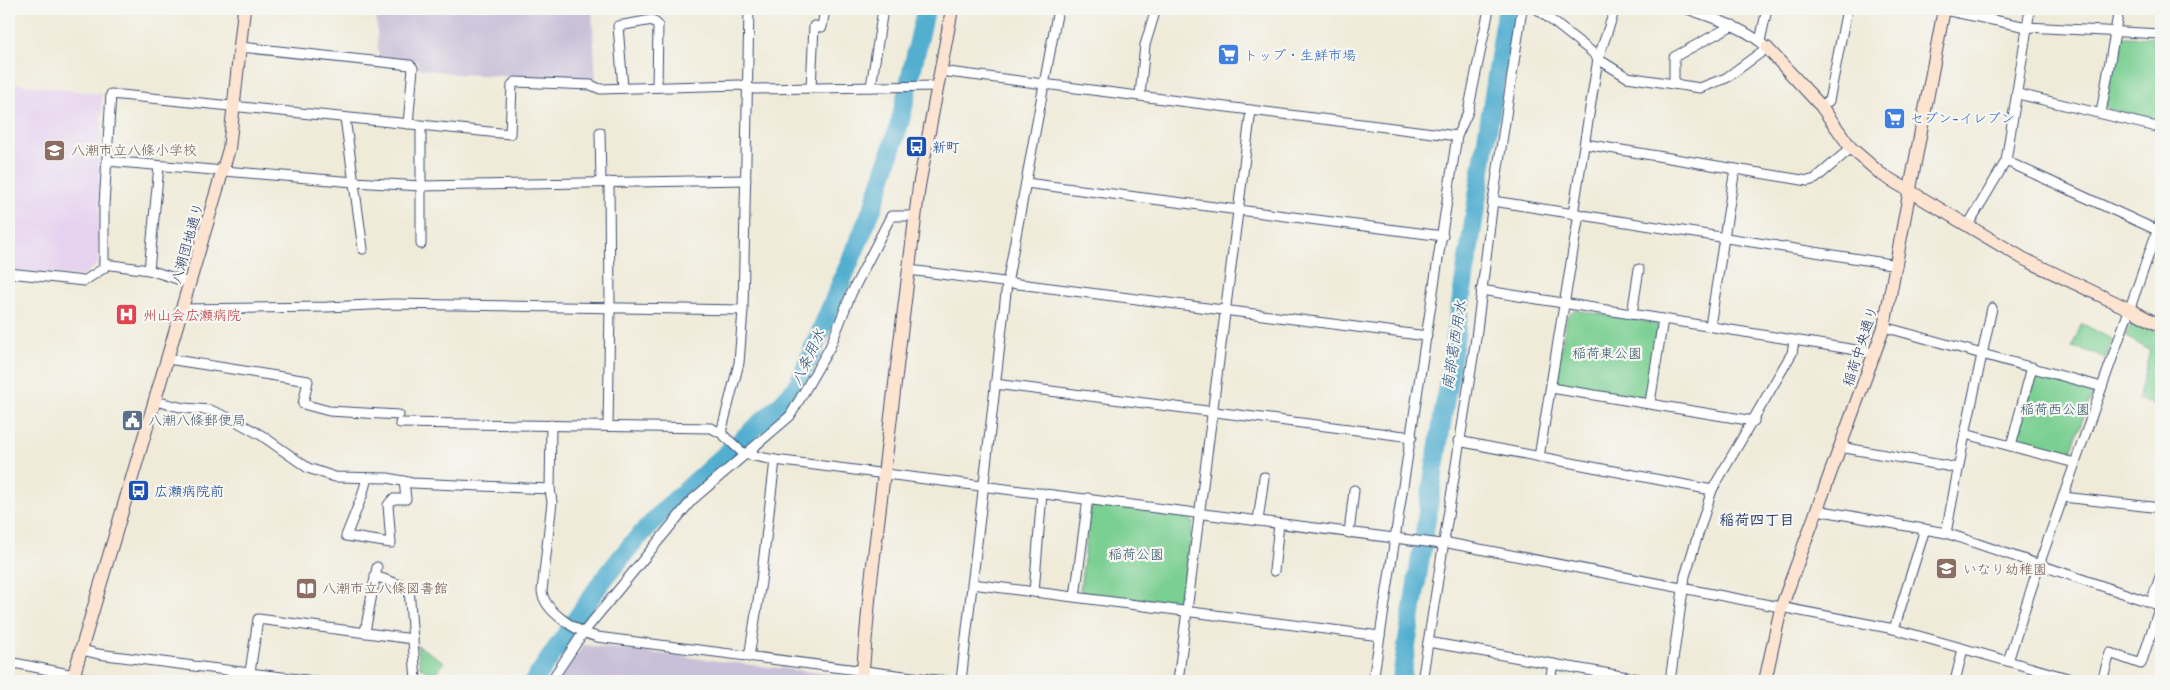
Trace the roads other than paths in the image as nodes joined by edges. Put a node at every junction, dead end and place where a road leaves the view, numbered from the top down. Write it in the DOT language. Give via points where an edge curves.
graph roads {
  1 [pos="244,9"];
  2 [pos="749,9"];
  3 [pos="825,9"];
  4 [pos="883,9"];
  5 [pos="952,9"];
  6 [pos="1058,9"];
  7 [pos="1156,9"];
  8 [pos="1489,9"];
  9 [pos="1522,9"];
  10 [pos="1537,9"];
  11 [pos="1615,9"];
  12 [pos="1687,9"];
  13 [pos="1767,9"];
  14 [pos="1847,9"];
  15 [pos="1944,9"];
  16 [pos="2030,9"];
  17 [pos="2119,9"];
  18 [pos="1733,25"];
  19 [pos="2028,27"];
  20 [pos="2115,31"];
  21 [pos="2161,34"];
  22 [pos="1763,45"];
  23 [pos="240,47"];
  24 [pos="1598,59"];
  25 [pos="940,72"];
  26 [pos="1044,84"];
  27 [pos="1674,84"];
  28 [pos="938,86"];
  29 [pos="657,87"];
  30 [pos="747,87"];
  31 [pos="871,87"];
  32 [pos="623,88"];
  33 [pos="811,88"];
  34 [pos="2018,94"];
  35 [pos="1140,95"];
  36 [pos="234,106"];
  37 [pos="1821,106"];
  38 [pos="1251,110"];
  39 [pos="2101,113"];
  40 [pos="346,118"];
  41 [pos="408,124"];
  42 [pos="421,126"];
  43 [pos="2161,128"];
  44 [pos="600,132"];
  45 [pos="1457,136"];
  46 [pos="1585,144"];
  47 [pos="1851,148"];
  48 [pos="107,161"];
  49 [pos="2006,161"];
  50 [pos="159,166"];
  51 [pos="1735,169"];
  52 [pos="223,171"];
  53 [pos="746,180"];
  54 [pos="354,182"];
  55 [pos="605,182"];
  56 [pos="1026,183"];
  57 [pos="421,186"];
  58 [pos="1911,192"];
  59 [pos="1492,201"];
  60 [pos="1238,211"];
  61 [pos="1576,214"];
  62 [pos="915,216"];
  63 [pos="2161,220"];
  64 [pos="1968,225"];
  65 [pos="2159,231"];
  66 [pos="1443,236"];
  67 [pos="1724,238"];
  68 [pos="421,244"];
  69 [pos="363,249"];
  70 [pos="104,264"];
  71 [pos="1896,265"];
  72 [pos="1639,269"];
  73 [pos="149,270"];
  74 [pos="909,270"];
  75 [pos="9,273"];
  76 [pos="190,283"];
  77 [pos="1007,284"];
  78 [pos="1481,290"];
  79 [pos="1565,304"];
  80 [pos="183,308"];
  81 [pos="610,308"];
  82 [pos="1992,308"];
  83 [pos="743,310"];
  84 [pos="1226,310"];
  85 [pos="2131,310"];
  86 [pos="1632,314"];
  87 [pos="1663,319"];
  88 [pos="1710,326"];
  89 [pos="2161,326"];
  90 [pos="1884,327"];
  91 [pos="1427,336"];
  92 [pos="1794,341"];
  93 [pos="1875,353"];
  94 [pos="1981,354"];
  95 [pos="168,359"];
  96 [pos="2032,367"];
  97 [pos="995,384"];
  98 [pos="2102,386"];
  99 [pos="1551,388"];
  100 [pos="155,401"];
  101 [pos="1650,403"];
  102 [pos="1213,412"];
  103 [pos="1754,420"];
  104 [pos="551,424"];
  105 [pos="608,426"];
  106 [pos="721,432"];
  107 [pos="1965,434"];
  108 [pos="1412,437"];
  109 [pos="1458,441"];
  110 [pos="2011,446"];
  111 [pos="1840,447"];
  112 [pos="744,454"];
  113 [pos="1538,457"];
  114 [pos="775,460"];
  115 [pos="2075,463"];
  116 [pos="1958,468"];
  117 [pos="884,473"];
  118 [pos="1264,477"];
  119 [pos="366,478"];
  120 [pos="404,481"];
  121 [pos="982,486"];
  122 [pos="550,489"];
  123 [pos="1354,490"];
  124 [pos="1712,490"];
  125 [pos="1042,493"];
  126 [pos="2063,496"];
  127 [pos="1088,498"];
  128 [pos="2161,508"];
  129 [pos="1817,510"];
  130 [pos="1200,513"];
  131 [pos="1258,521"];
  132 [pos="1280,524"];
  133 [pos="1924,529"];
  134 [pos="1349,533"];
  135 [pos="1946,533"];
  136 [pos="1395,539"];
  137 [pos="1443,543"];
  138 [pos="2039,565"];
  139 [pos="1274,571"];
  140 [pos="2161,574"];
  141 [pos="972,584"];
  142 [pos="1682,588"];
  143 [pos="1034,592"];
  144 [pos="1075,597"];
  145 [pos="2151,602"];
  146 [pos="2161,606"];
  147 [pos="1781,608"];
  148 [pos="1187,612"];
  149 [pos="1894,629"];
  150 [pos="365,632"];
  151 [pos="583,633"];
  152 [pos="1380,636"];
  153 [pos="413,639"];
  154 [pos="1428,642"];
  155 [pos="1963,649"];
  156 [pos="82,650"];
  157 [pos="749,657"];
  158 [pos="2008,661"];
  159 [pos="9,662"];
  160 [pos="1553,664"];
  161 [pos="250,672"];
  162 [pos="862,676"];
  163 [pos="73,678"];
  164 [pos="102,681"];
  165 [pos="314,681"];
  166 [pos="416,681"];
  167 [pos="551,681"];
  168 [pos="944,681"];
  169 [pos="961,681"];
  170 [pos="1178,681"];
  171 [pos="1373,681"];
  172 [pos="1422,681"];
  173 [pos="1550,681"];
  174 [pos="1650,681"];
  175 [pos="1670,681"];
  176 [pos="1765,681"];
  177 [pos="1955,681"];
  178 [pos="2078,681"];
  179 [pos="2102,681"];
  1 -- 23 [label="street, 八潮団地通り"];
  2 -- 30 [label="street"];
  3 -- 33 [label="street" via="822,27 814,26"];
  4 -- 31 [label="street"];
  5 -- 25 [label="street"];
  6 -- 26 [label="street"];
  7 -- 35 [label="street" via="1145,45"];
  8 -- 45 [label="street" via="1468,112"];
  9 -- 59 [label="street"];
  10 -- 24 [label="street"];
  11 -- 24 [label="street"];
  12 -- 18 [label="street"];
  13 -- 22 [label="street"];
  14 -- 37 [label="street" via="1829,102"];
  15 -- 19 [label="street"];
  15 -- 58 [label="street, 稲荷中央通り"];
  16 -- 19 [label="street"];
  17 -- 20 [label="street"];
  18 -- 22 [label="street"];
  18 -- 27 [label="street" via="1674,57"];
  19 -- 20 [label="street"];
  19 -- 34 [label="street"];
  20 -- 21 [label="street"];
  20 -- 39 [label="street"];
  22 -- 27 [label="street" via="1726,78 1700,88"];
  22 -- 37 [label="street"];
  23 -- 36 [label="street, 八潮団地通り"];
  23 -- 41 [label="street" via="410,65 413,68"];
  24 -- 27 [label="street" via="1627,77"];
  24 -- 46 [label="street"];
  25 -- 26 [label="street"];
  25 -- 28 [label="street"];
  26 -- 35 [label="street"];
  26 -- 56 [label="street"];
  28 -- 31 [label="street"];
  28 -- 62 [label="street"];
  29 -- 30 [label="street"];
  29 -- 32 [label="street"];
  29 -- 32 [label="street" via="658,25 652,20 618,26"];
  30 -- 33 [label="street"];
  30 -- 53 [label="street"];
  31 -- 33 [label="street"];
  32 -- 42 [label="street" via="515,82 512,85 510,134"];
  34 -- 39 [label="street"];
  34 -- 49 [label="street"];
  35 -- 38 [label="street"];
  36 -- 40 [label="street"];
  36 -- 48 [label="street" via="111,94"];
  36 -- 52 [label="street, 八潮団地通り"];
  37 -- 47 [label="street"];
  38 -- 45 [label="street"];
  38 -- 60 [label="street"];
  39 -- 43 [label="street"];
  40 -- 41 [label="street"];
  40 -- 54 [label="street"];
  41 -- 42 [label="street"];
  42 -- 57 [label="street"];
  44 -- 55 [label="street"];
  45 -- 66 [label="street"];
  46 -- 51 [label="street"];
  46 -- 61 [label="street"];
  47 -- 51 [label="street" via="1815,179 1808,181"];
  47 -- 58 [label="street" via="1881,174"];
  48 -- 50 [label="street"];
  48 -- 70 [label="street"];
  49 -- 64 [label="street"];
  49 -- 65 [label="street"];
  50 -- 52 [label="street"];
  50 -- 73 [label="street"];
  51 -- 67 [label="street"];
  52 -- 54 [label="street"];
  52 -- 76 [label="street, 八潮団地通り"];
  53 -- 55 [label="street"];
  53 -- 83 [label="street"];
  54 -- 57 [label="street"];
  54 -- 69 [label="street"];
  55 -- 57 [label="street"];
  55 -- 81 [label="street"];
  56 -- 60 [label="street"];
  56 -- 77 [label="street"];
  57 -- 68 [label="street"];
  58 -- 64 [label="street"];
  58 -- 71 [label="street, 稲荷中央通り"];
  59 -- 61 [label="street"];
  59 -- 78 [label="street"];
  60 -- 66 [label="street"];
  60 -- 84 [label="street"];
  61 -- 67 [label="street"];
  61 -- 79 [label="street"];
  62 -- 74 [label="street"];
  62 -- 112 [label="street" via="891,216 851,294 830,348 790,416"];
  63 -- 65 [label="street"];
  64 -- 85 [label="street" via="2043,269"];
  65 -- 85 [label="street"];
  66 -- 91 [label="street"];
  67 -- 71 [label="street"];
  67 -- 88 [label="street"];
  70 -- 73 [label="street"];
  70 -- 75 [label="street" via="104,268 84,281"];
  71 -- 90 [label="street, 稲荷中央通り"];
  72 -- 86 [label="street"];
  73 -- 76 [label="street"];
  74 -- 77 [label="street"];
  74 -- 117 [label="street"];
  76 -- 80 [label="street, 八潮団地通り"];
  77 -- 84 [label="street"];
  77 -- 97 [label="street"];
  78 -- 79 [label="street"];
  78 -- 109 [label="street"];
  79 -- 86 [label="street"];
  79 -- 99 [label="street"];
  80 -- 81 [label="street" via="392,304"];
  80 -- 95 [label="street, 八潮団地通り"];
  81 -- 83 [label="street"];
  81 -- 105 [label="street"];
  82 -- 94 [label="street"];
  83 -- 106 [label="street" via="739,363"];
  84 -- 91 [label="street"];
  84 -- 102 [label="street"];
  85 -- 89 [label="street"];
  85 -- 98 [label="street"];
  86 -- 87 [label="street"];
  87 -- 88 [label="street"];
  87 -- 101 [label="street"];
  88 -- 92 [label="street"];
  90 -- 93 [label="street, 稲荷中央通り"];
  90 -- 94 [label="street"];
  91 -- 108 [label="street"];
  92 -- 93 [label="street"];
  92 -- 103 [label="street" via="1792,353"];
  93 -- 111 [label="street, 稲荷中央通り"];
  94 -- 96 [label="street"];
  94 -- 107 [label="street"];
  95 -- 100 [label="street, 八潮団地通り"];
  95 -- 104 [label="street" via="308,381 303,404 329,411 399,419"];
  96 -- 98 [label="street"];
  96 -- 110 [label="street"];
  97 -- 102 [label="street"];
  97 -- 121 [label="street"];
  98 -- 115 [label="street"];
  99 -- 101 [label="street"];
  99 -- 113 [label="street"];
  100 -- 119 [label="street" via="210,410 232,419 308,468 335,477"];
  100 -- 156 [label="street, 八潮団地通り"];
  101 -- 103 [label="street"];
  102 -- 108 [label="street"];
  102 -- 130 [label="street"];
  103 -- 124 [label="street"];
  104 -- 105 [label="street"];
  104 -- 122 [label="street"];
  105 -- 106 [label="street" via="711,428"];
  106 -- 112 [label="street"];
  107 -- 110 [label="street"];
  107 -- 116 [label="street"];
  108 -- 136 [label="street"];
  109 -- 113 [label="street"];
  109 -- 137 [label="street"];
  110 -- 115 [label="street"];
  111 -- 116 [label="street"];
  111 -- 129 [label="street, 稲荷中央通り"];
  112 -- 114 [label="street"];
  112 -- 151 [label="street" via="692,500"];
  113 -- 124 [label="street"];
  114 -- 117 [label="street"];
  114 -- 157 [label="street"];
  115 -- 126 [label="street"];
  116 -- 135 [label="street"];
  117 -- 121 [label="street"];
  117 -- 162 [label="street"];
  118 -- 131 [label="street"];
  119 -- 120 [label="street"];
  119 -- 120 [label="street" via="346,536 391,543 388,505 393,499 406,499"];
  120 -- 122 [label="street"];
  121 -- 125 [label="street"];
  121 -- 141 [label="street"];
  122 -- 151 [label="street" via="552,502 543,599 548,608"];
  123 -- 134 [label="street"];
  124 -- 142 [label="street"];
  125 -- 127 [label="street"];
  125 -- 143 [label="street"];
  126 -- 128 [label="street"];
  126 -- 138 [label="street"];
  127 -- 130 [label="street"];
  127 -- 144 [label="street"];
  129 -- 133 [label="street"];
  129 -- 147 [label="street, 稲荷中央通り"];
  130 -- 131 [label="street"];
  130 -- 148 [label="street"];
  131 -- 132 [label="street"];
  132 -- 134 [label="street"];
  132 -- 139 [label="street"];
  133 -- 135 [label="street"];
  133 -- 149 [label="street"];
  134 -- 136 [label="street"];
  135 -- 138 [label="street"];
  136 -- 137 [label="street"];
  136 -- 152 [label="street"];
  137 -- 142 [label="street"];
  137 -- 154 [label="street"];
  138 -- 145 [label="street"];
  138 -- 158 [label="street"];
  140 -- 145 [label="street"];
  141 -- 143 [label="street"];
  141 -- 169 [label="street"];
  142 -- 147 [label="street"];
  142 -- 175 [label="street"];
  143 -- 144 [label="street"];
  144 -- 148 [label="street"];
  145 -- 146 [label="street"];
  146 -- 179 [label="street" via="2141,664 2110,653"];
  147 -- 149 [label="street"];
  147 -- 176 [label="street, 稲荷中央通り"];
  148 -- 152 [label="street"];
  148 -- 170 [label="street"];
  149 -- 155 [label="street"];
  150 -- 153 [label="street"];
  150 -- 153 [label="street" via="376,572 409,588"];
  150 -- 161 [label="street" via="258,619"];
  151 -- 157 [label="street"];
  151 -- 167 [label="street"];
  152 -- 171 [label="street"];
  153 -- 166 [label="street"];
  154 -- 160 [label="street"];
  154 -- 172 [label="street"];
  155 -- 158 [label="street"];
  155 -- 177 [label="street"];
  156 -- 161 [label="street"];
  156 -- 163 [label="street, 八潮団地通り"];
  157 -- 162 [label="street"];
  158 -- 178 [label="street"];
  159 -- 163 [label="street"];
  160 -- 173 [label="street"];
  160 -- 174 [label="street"];
  161 -- 165 [label="street"];
  162 -- 168 [label="street"];
  163 -- 164 [label="street"];
}
